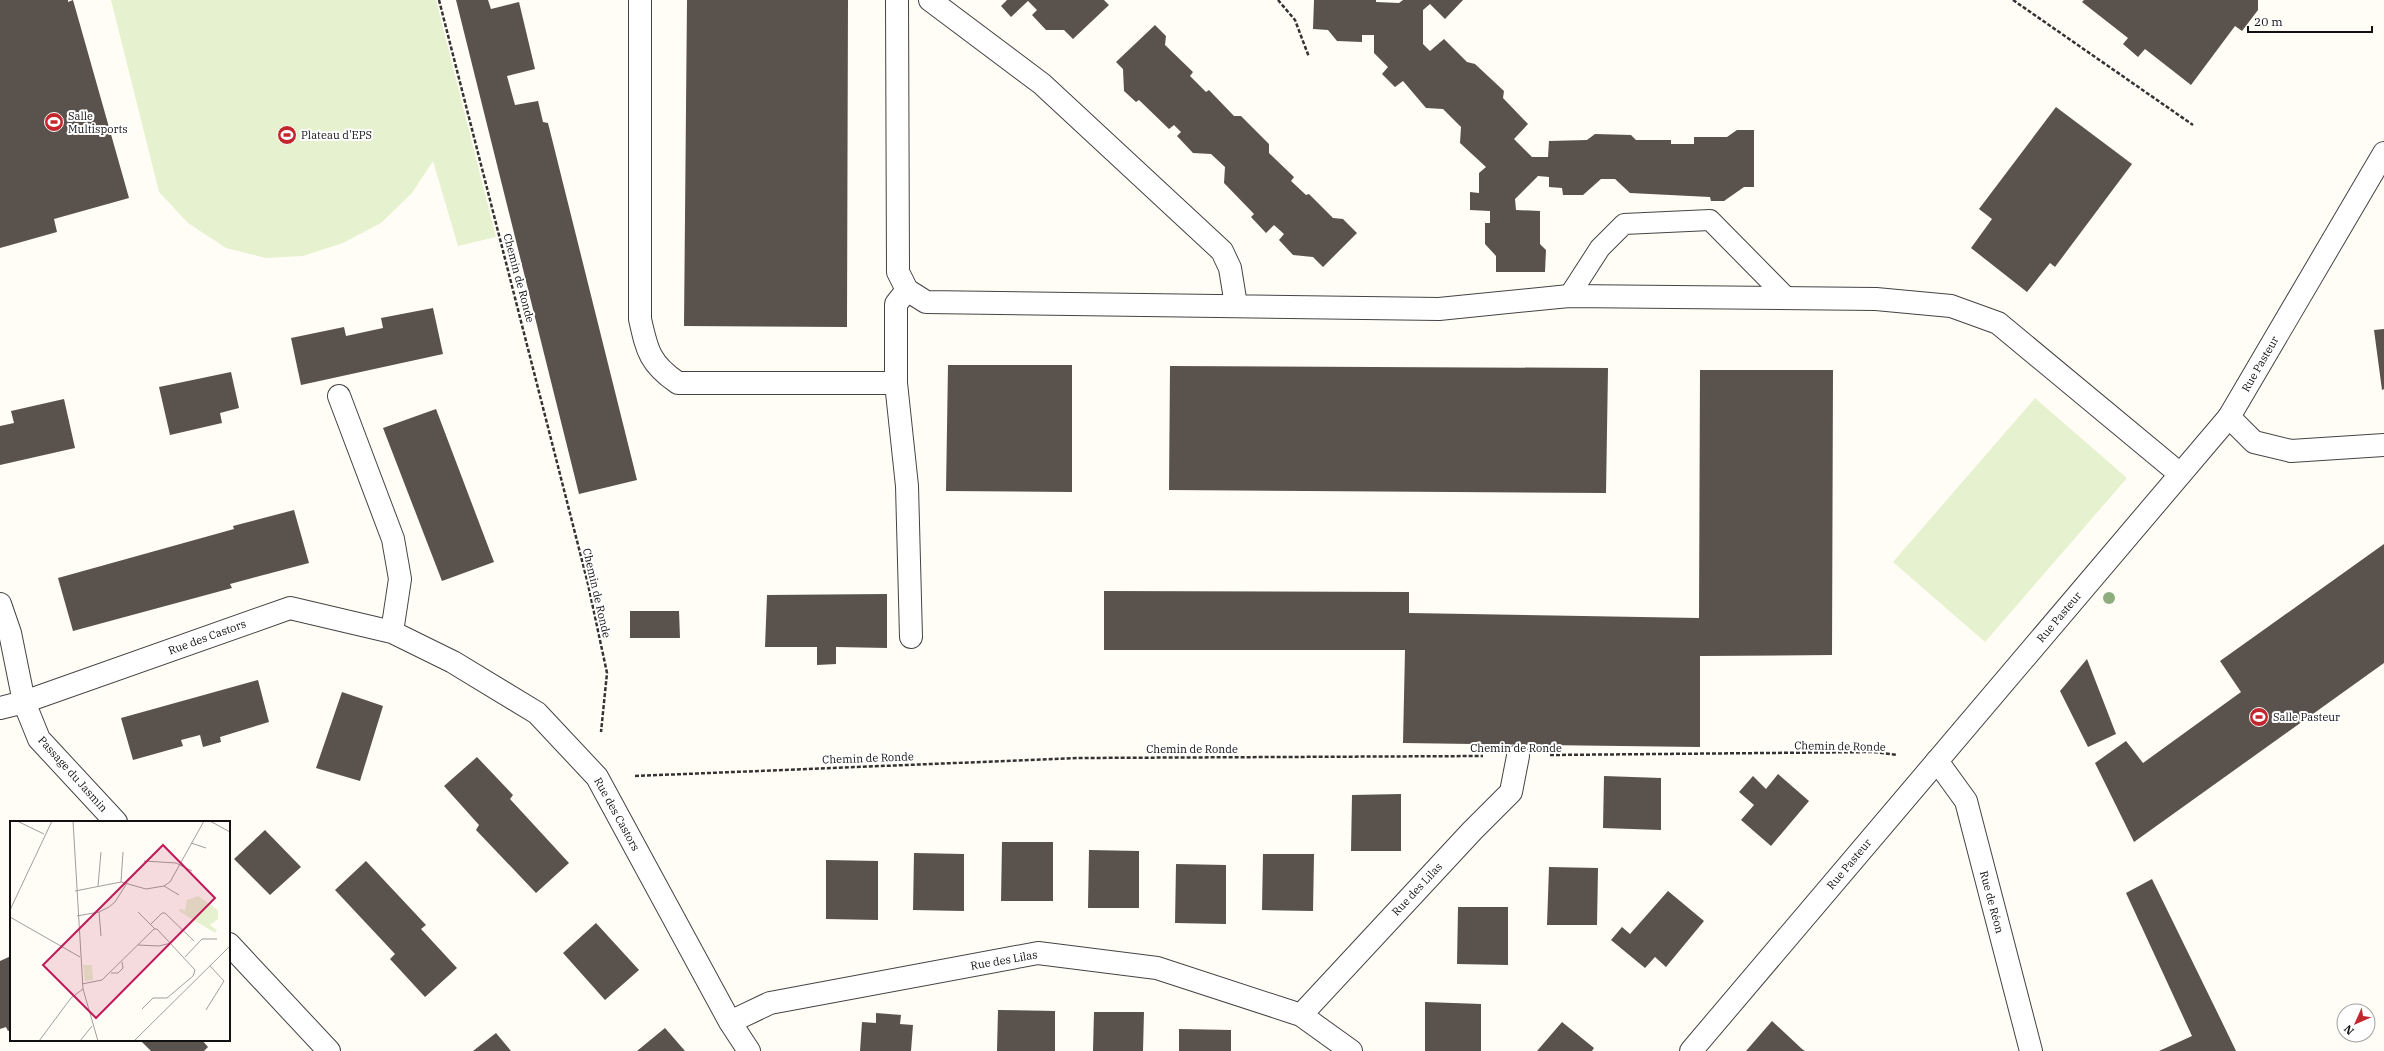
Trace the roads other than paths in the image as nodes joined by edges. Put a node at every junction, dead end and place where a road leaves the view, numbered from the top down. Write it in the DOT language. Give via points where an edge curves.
graph roads {
  1 [pos="640,0"];
  2 [pos="897,0"];
  3 [pos="930,0"];
  4 [pos="2384,153"];
  5 [pos="907,290"];
  6 [pos="1568,296"];
  7 [pos="1787,298"];
  8 [pos="1236,305"];
  9 [pos="896,383"];
  10 [pos="338,396"];
  11 [pos="2229,417"];
  12 [pos="2384,445"];
  13 [pos="2180,474"];
  14 [pos="0,604"];
  15 [pos="392,632"];
  16 [pos="911,637"];
  17 [pos="24,702"];
  18 [pos="0,708"];
  19 [pos="1518,756"];
  20 [pos="1937,761"];
  21 [pos="115,821"];
  22 [pos="230,945"];
  23 [pos="1301,1015"];
  24 [pos="730,1022"];
  25 [pos="328,1051"];
  26 [pos="750,1051"];
  27 [pos="1351,1051"];
  28 [pos="1691,1051"];
  29 [pos="2031,1051"];
  1 -- 9 [label="street" via="640,319 647,350 661,372 678,383"];
  2 -- 5 [label="street" via="898,272"];
  3 -- 8 [label="street" via="1042,84 1222,251 1230,268"];
  4 -- 11 [label="street, Rue Pasteur"];
  5 -- 8 [label="street" via="926,302"];
  5 -- 9 [label="street" via="896,304"];
  6 -- 7 [label="street"];
  6 -- 7 [label="lane" via="1600,248 1624,224 1710,220"];
  6 -- 8 [label="street" via="1439,309"];
  7 -- 13 [label="street" via="1876,299 1951,306 1998,323"];
  9 -- 16 [label="street" via="907,486"];
  10 -- 15 [label="street" via="393,539 400,579"];
  11 -- 12 [label="street" via="2254,442 2291,451"];
  11 -- 13 [label="street, Rue Pasteur"];
  13 -- 20 [label="street, Rue Pasteur"];
  14 -- 17 [label="street" via="10,633"];
  15 -- 17 [label="street, Rue des Castors" via="290,608"];
  15 -- 24 [label="street, Rue des Castors" via="453,662 537,713 597,777"];
  17 -- 18 [label="street, Rue des Castors"];
  17 -- 21 [label="street, Passage du Jasmin" via="39,740"];
  19 -- 23 [label="street, Rue des Lilas" via="1511,792"];
  20 -- 28 [label="street, Rue Pasteur"];
  20 -- 29 [label="street, Rue de Réon" via="1966,801"];
  22 -- 25 [label="street"];
  23 -- 24 [label="street, Rue des Lilas" via="1157,968 1038,953 770,1003"];
  23 -- 27 [label="street, Rue des Lilas"];
  24 -- 26 [label="street, Rue des Castors"];
}
